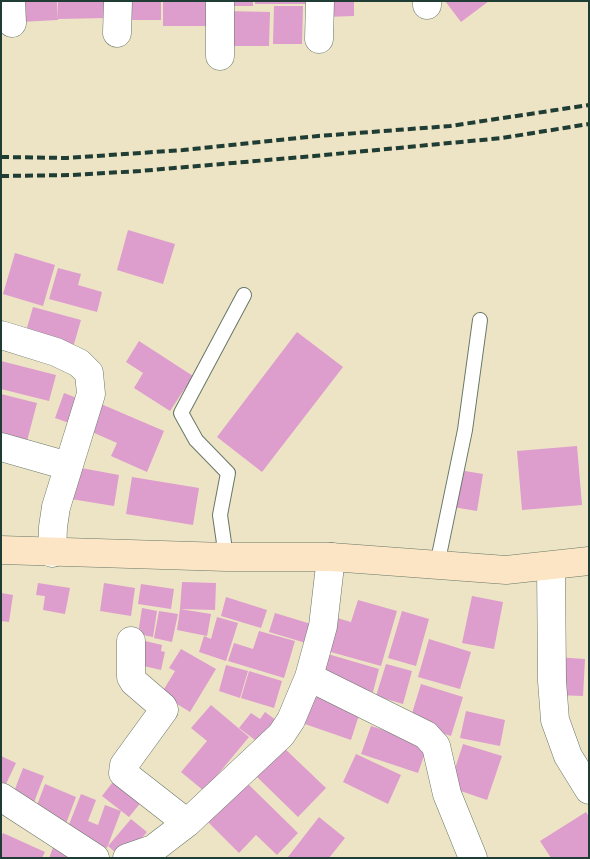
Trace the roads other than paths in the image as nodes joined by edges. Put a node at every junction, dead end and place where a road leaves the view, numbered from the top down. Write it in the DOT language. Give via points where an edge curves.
graph roads {
  1 [pos="118,1"];
  2 [pos="220,1"];
  3 [pos="320,1"];
  4 [pos="116,34"];
  5 [pos="319,39"];
  6 [pos="220,56"];
  7 [pos="244,295"];
  8 [pos="480,320"];
  9 [pos="1,335"];
  10 [pos="1,447"];
  11 [pos="68,466"];
  12 [pos="1,550"];
  13 [pos="52,553"];
  14 [pos="331,556"];
  15 [pos="226,557"];
  16 [pos="589,561"];
  17 [pos="437,565"];
  18 [pos="551,566"];
  19 [pos="131,641"];
  20 [pos="309,677"];
  21 [pos="589,790"];
  22 [pos="1,797"];
  23 [pos="188,823"];
  24 [pos="158,853"];
  25 [pos="95,858"];
  26 [pos="127,858"];
  27 [pos="473,858"];
  1 -- 4 [label="street"];
  2 -- 6 [label="street"];
  3 -- 5 [label="street"];
  7 -- 15 [label="lane" via="181,413 196,440 228,474 220,515"];
  8 -- 17 [label="lane" via="465,430"];
  9 -- 11 [label="street" via="56,352 79,362 89,373 91,394"];
  10 -- 11 [label="street"];
  11 -- 13 [label="street" via="56,507"];
  12 -- 13 [label="street"];
  13 -- 15 [label="street"];
  14 -- 15 [label="street"];
  14 -- 17 [label="street"];
  14 -- 20 [label="street" via="323,626"];
  16 -- 18 [label="street"];
  17 -- 18 [label="street" via="506,570"];
  18 -- 21 [label="street" via="555,720 568,756"];
  19 -- 23 [label="street" via="131,677 164,708 124,765 123,773"];
  20 -- 23 [label="street" via="281,735"];
  20 -- 27 [label="street" via="426,735 436,746 447,794"];
  22 -- 25 [label="street"];
  23 -- 24 [label="street"];
  24 -- 26 [label="street"];
}
